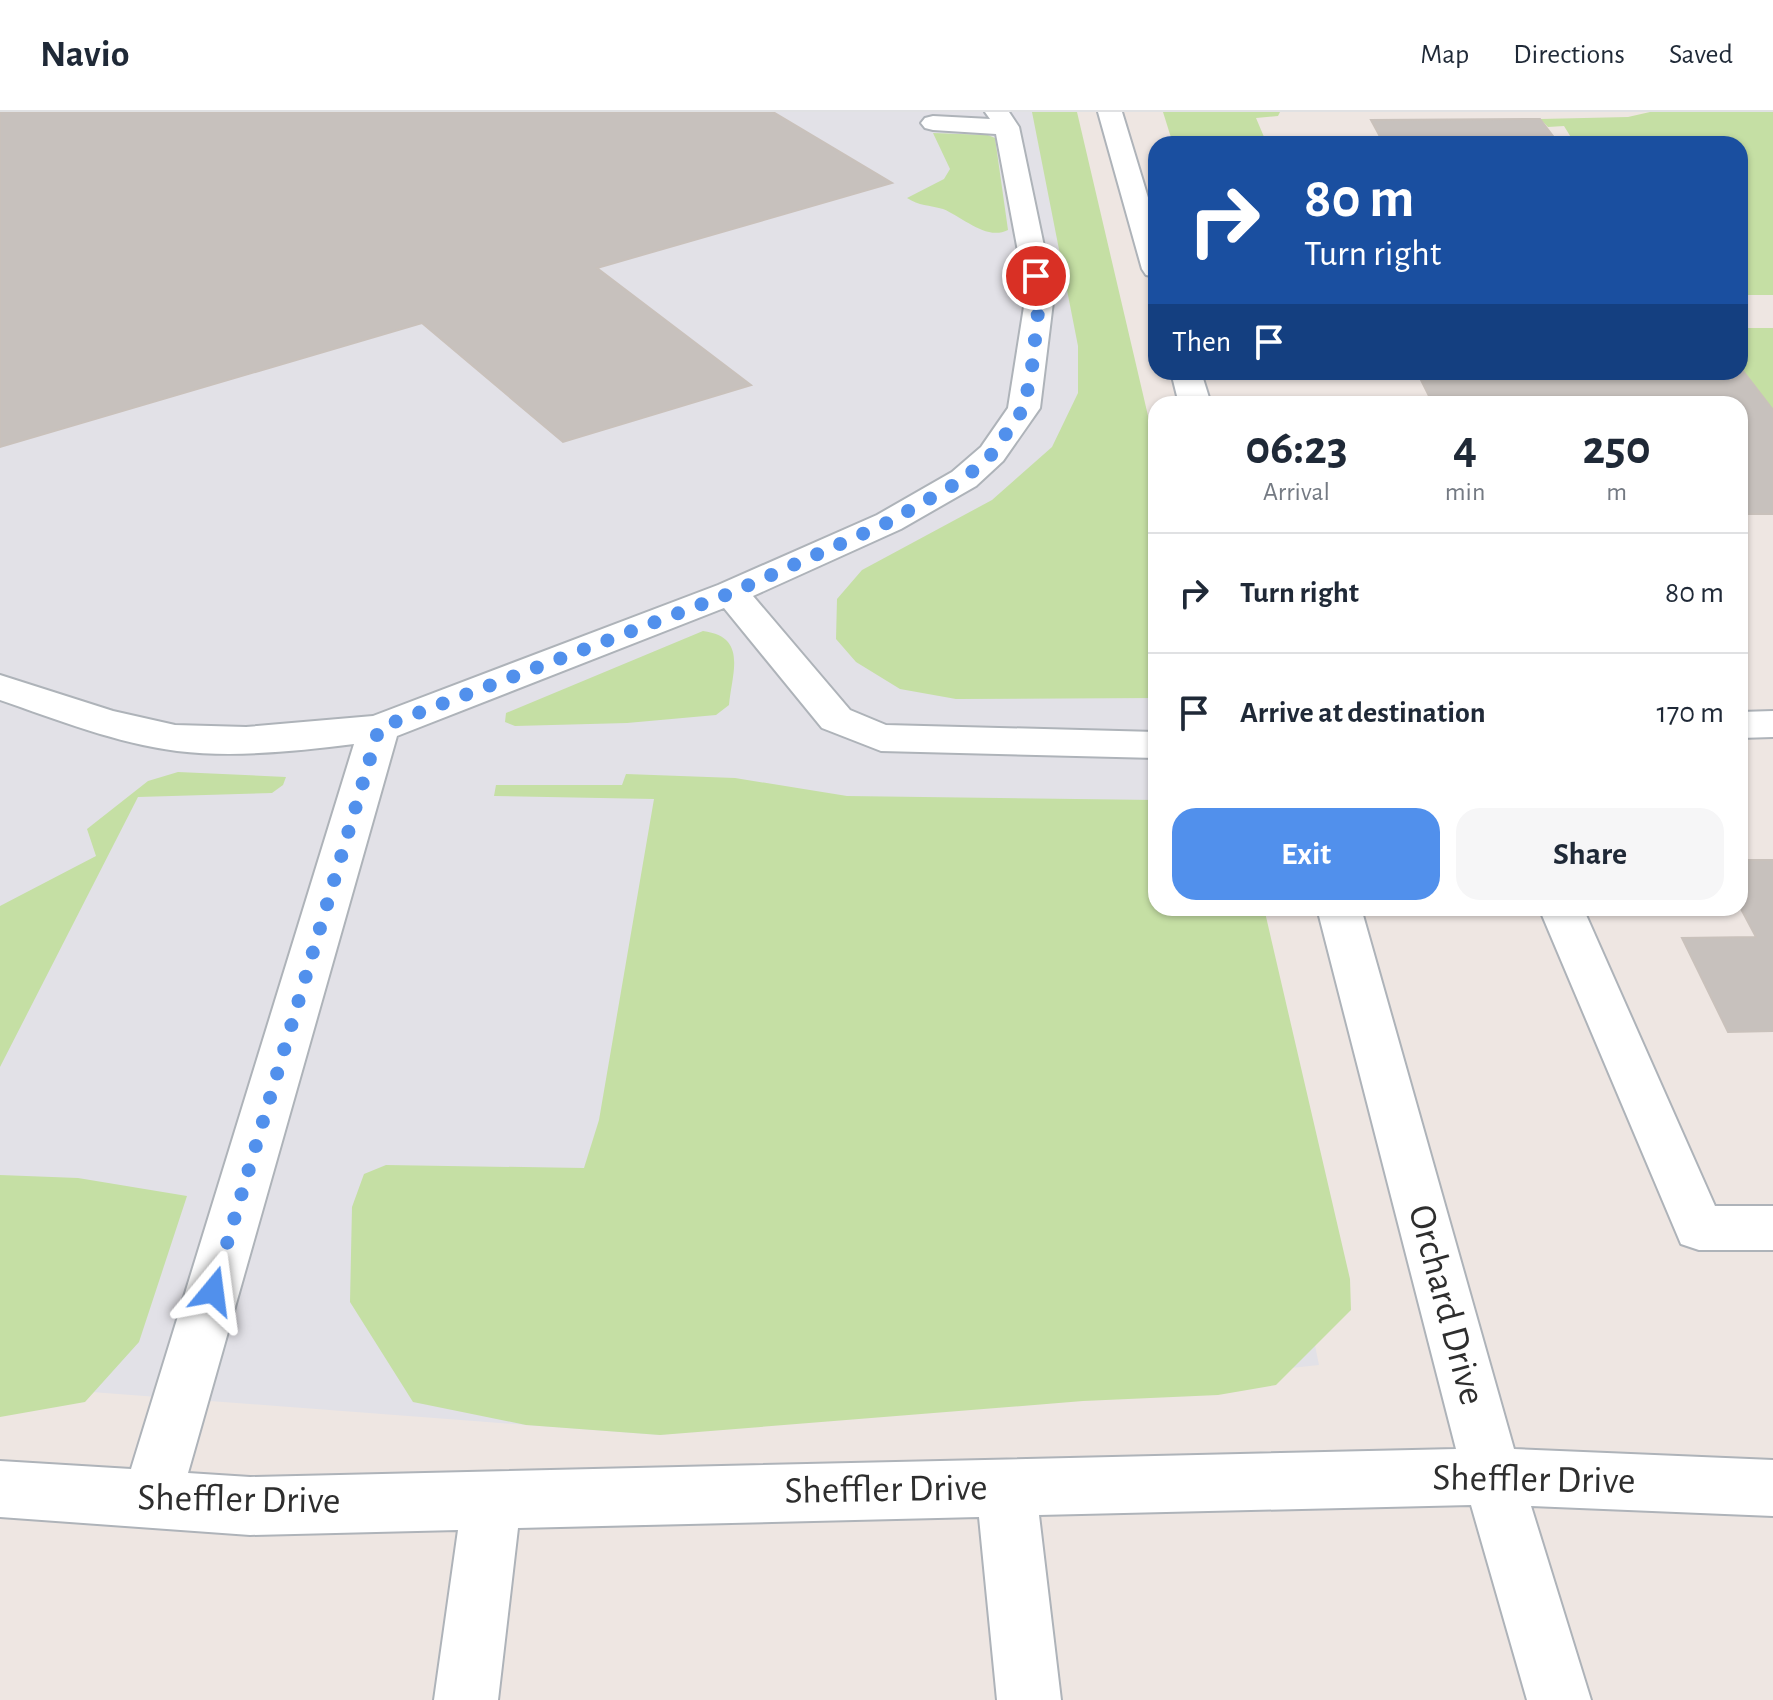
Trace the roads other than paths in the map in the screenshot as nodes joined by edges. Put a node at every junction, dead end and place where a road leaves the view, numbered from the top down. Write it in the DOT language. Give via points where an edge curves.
graph roads {
  1 [pos="1110,112"];
  2 [pos="1002,120"];
  3 [pos="933,123"];
  4 [pos="1148,242"];
  5 [pos="731,593"];
  6 [pos="0,687"];
  7 [pos="1773,724"];
  8 [pos="1748,725"];
  9 [pos="379,728"];
  10 [pos="1148,745"];
  11 [pos="1341,916"];
  12 [pos="1564,916"];
  13 [pos="1773,1228"];
  14 [pos="1492,1476"];
  15 [pos="1006,1487"];
  16 [pos="1773,1488"];
  17 [pos="0,1489"];
  18 [pos="151,1499"];
  19 [pos="492,1500"];
  20 [pos="466,1700"];
  21 [pos="1029,1700"];
  22 [pos="1559,1700"];
  1 -- 4 [label="street"];
  2 -- 3 [label="street"];
  2 -- 5 [label="street" via="1040,294 1024,408 992,454 964,479 889,522"];
  5 -- 9 [label="street"];
  5 -- 10 [label="street" via="836,719 881,738"];
  6 -- 9 [label="street" via="124,727 201,740"];
  7 -- 8 [label="street"];
  9 -- 18 [label="street"];
  11 -- 14 [label="street, Orchard Drive"];
  12 -- 13 [label="street" via="1699,1228"];
  14 -- 15 [label="street, Sheffler Drive"];
  14 -- 16 [label="street, Sheffler Drive"];
  14 -- 22 [label="street, Orchard Drive"];
  15 -- 19 [label="street, Sheffler Drive"];
  15 -- 21 [label="street"];
  17 -- 18 [label="street, Sheffler Drive"];
  18 -- 19 [label="street, Sheffler Drive" via="250,1506"];
  19 -- 20 [label="street"];
}
